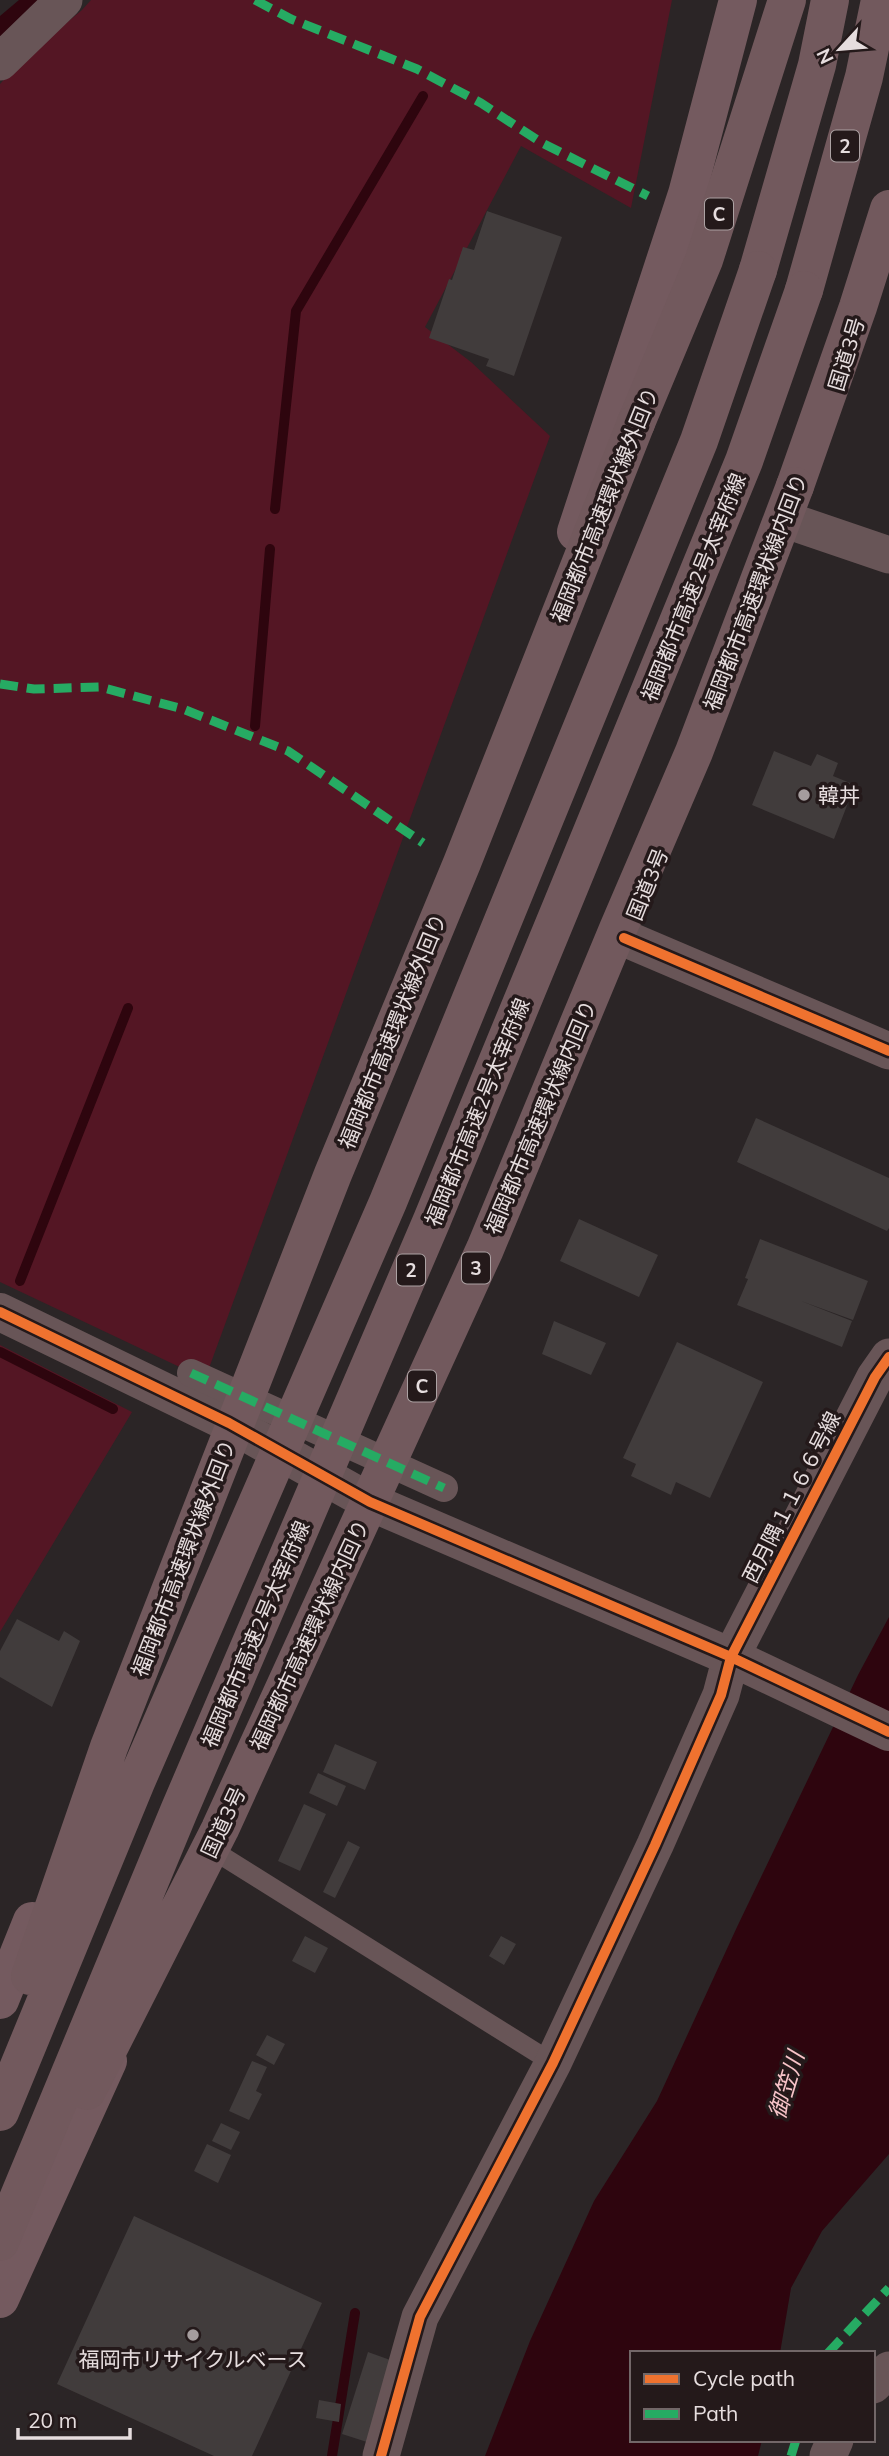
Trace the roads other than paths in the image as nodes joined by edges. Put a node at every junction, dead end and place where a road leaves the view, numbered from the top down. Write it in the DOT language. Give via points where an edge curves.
graph roads {
  1 [pos="64,0"];
  2 [pos="738,0"];
  3 [pos="787,0"];
  4 [pos="830,0"];
  5 [pos="880,0"];
  6 [pos="0,62"];
  7 [pos="889,210"];
  8 [pos="795,523"];
  9 [pos="889,555"];
  10 [pos="624,939"];
  11 [pos="889,1051"];
  12 [pos="0,1312"];
  13 [pos="889,1357"];
  14 [pos="191,1373"];
  15 [pos="229,1423"];
  16 [pos="444,1488"];
  17 [pos="370,1502"];
  18 [pos="745,1663"];
  19 [pos="889,1732"];
  20 [pos="211,1849"];
  21 [pos="0,2000"];
  22 [pos="553,2063"];
  23 [pos="0,2064"];
  24 [pos="0,2112"];
  25 [pos="0,2242"];
  26 [pos="0,2264"];
  27 [pos="0,2299"];
  28 [pos="889,2370"];
  29 [pos="875,2383"];
  30 [pos="381,2456"];
  1 -- 6 [label="street"];
  2 -- 15 [label="highway" via="687,194 534,660"];
  3 -- 23 [label="highway, 福岡都市高速環状線外回り / C, bridge" via="704,260 333,1174 124,1707"];
  4 -- 24 [label="highway, 2, bridge" via="817,65 758,271 699,441 388,1202 136,1782"];
  5 -- 25 [label="highway, 福岡都市高速2号太宰府線 / 2, bridge" via="864,77 804,290 744,461 426,1233"];
  7 -- 8 [label="highway, 国道3号 / 3"];
  7 -- 26 [label="highway, 福岡都市高速環状線内回り / C, bridge" via="795,486 699,739 485,1249 220,1829"];
  8 -- 9 [label="street"];
  8 -- 10 [label="highway, 国道3号 / 3"];
  10 -- 11 [label="street"];
  10 -- 17 [label="highway, 国道3号 / 3"];
  12 -- 15 [label="street"];
  13 -- 18 [label="street, 西月隅１１６６号線"];
  14 -- 16 [label="street, bridge"];
  15 -- 17 [label="street"];
  15 -- 21 [label="highway"];
  17 -- 18 [label="street"];
  17 -- 20 [label="highway, 国道3号 / 3"];
  18 -- 19 [label="street"];
  18 -- 22 [label="street, 西月隅１１６６号線" via="721,1695"];
  20 -- 22 [label="lane"];
  20 -- 27 [label="highway, 国道3号 / 3" via="78,2124"];
  22 -- 30 [label="street, 西月隅１１６６号線" via="420,2317"];
  28 -- 29 [label="street"];
}
